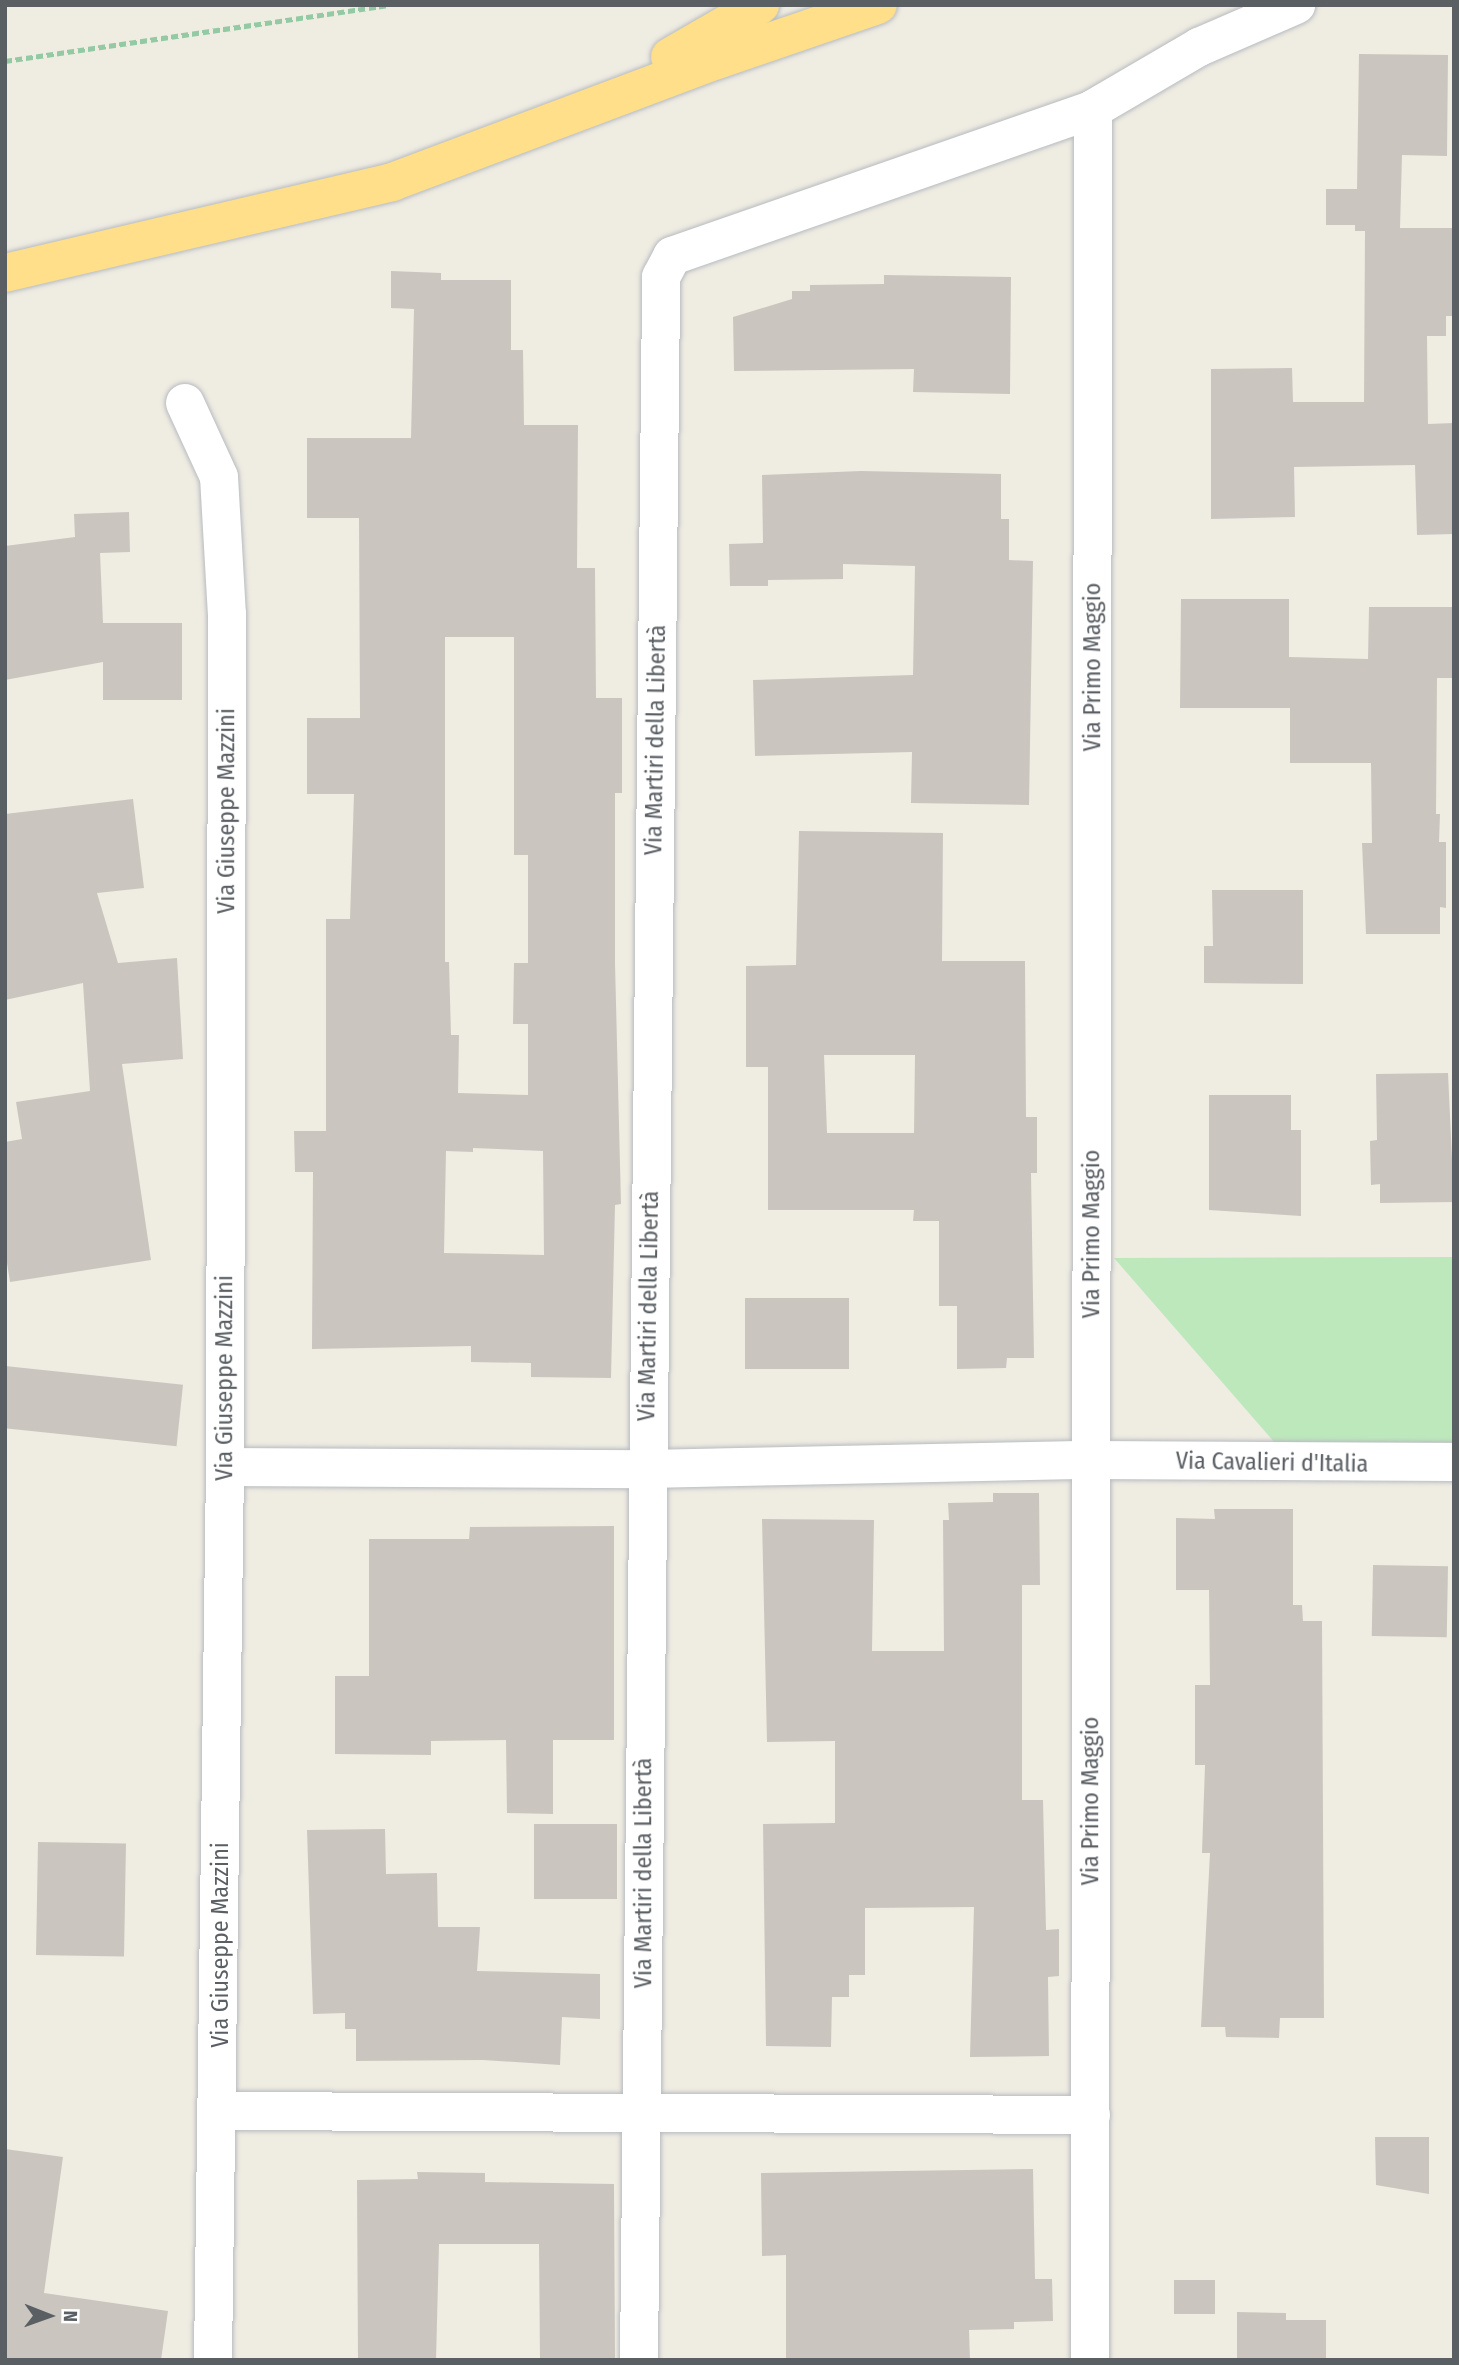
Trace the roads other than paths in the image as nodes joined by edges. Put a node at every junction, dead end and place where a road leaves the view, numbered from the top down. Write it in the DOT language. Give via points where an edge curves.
graph roads {
  1 [pos="760,5"];
  2 [pos="833,5"];
  3 [pos="878,5"];
  4 [pos="1296,5"];
  5 [pos="717,60"];
  6 [pos="1093,109"];
  7 [pos="529,132"];
  8 [pos="5,273"];
  9 [pos="185,403"];
  10 [pos="1091,1460"];
  11 [pos="1454,1462"];
  12 [pos="225,1467"];
  13 [pos="647,1469"];
  14 [pos="220,2111"];
  15 [pos="642,2112"];
  16 [pos="1091,2115"];
  17 [pos="213,2360"];
  18 [pos="639,2360"];
  19 [pos="1090,2360"];
  1 -- 7 [label="highway"];
  2 -- 5 [label="highway"];
  3 -- 5 [label="highway"];
  4 -- 6 [label="street" via="1199,47"];
  5 -- 7 [label="highway"];
  6 -- 10 [label="street, Via Primo Maggio"];
  6 -- 13 [label="street, Via Martiri della Libertà" via="672,256 661,277"];
  7 -- 8 [label="highway" via="392,182"];
  9 -- 12 [label="street, Via Giuseppe Mazzini" via="219,477 227,614"];
  10 -- 11 [label="street, Via Cavalieri d'Italia"];
  10 -- 13 [label="street, Via Cavalieri d'Italia"];
  10 -- 16 [label="street, Via Primo Maggio"];
  12 -- 13 [label="street, Via Cavalieri d'Italia"];
  12 -- 14 [label="street, Via Giuseppe Mazzini"];
  13 -- 15 [label="street, Via Martiri della Libertà"];
  14 -- 15 [label="street"];
  14 -- 17 [label="street, Via Giuseppe Mazzini"];
  15 -- 16 [label="street"];
  15 -- 18 [label="street, Via Martiri della Libertà"];
  16 -- 19 [label="street, Via Primo Maggio"];
}
